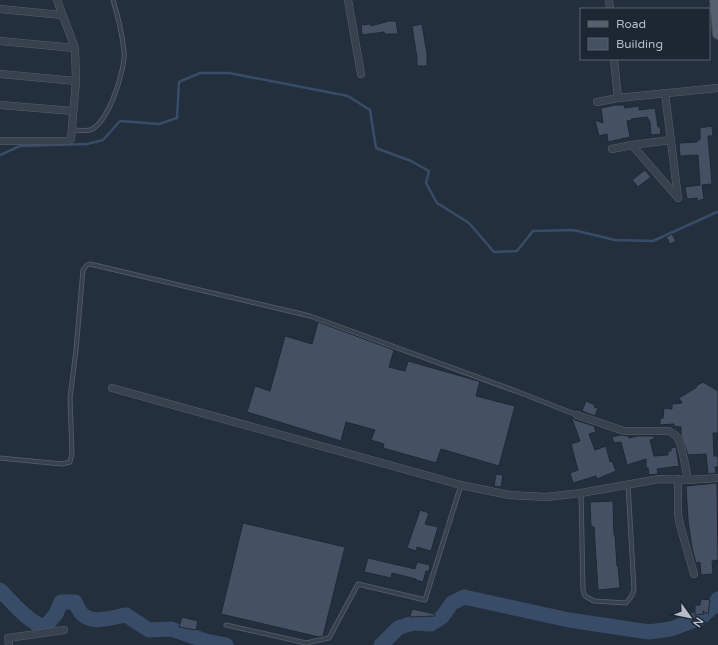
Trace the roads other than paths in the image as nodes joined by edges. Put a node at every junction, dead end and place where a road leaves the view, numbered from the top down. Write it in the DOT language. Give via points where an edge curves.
graph roads {
  1 [pos="57,0"];
  2 [pos="114,0"];
  3 [pos="348,0"];
  4 [pos="715,0"];
  5 [pos="0,9"];
  6 [pos="62,15"];
  7 [pos="717,17"];
  8 [pos="718,34"];
  9 [pos="0,41"];
  10 [pos="75,48"];
  11 [pos="614,60"];
  12 [pos="0,74"];
  13 [pos="361,74"];
  14 [pos="76,81"];
  15 [pos="718,88"];
  16 [pos="664,93"];
  17 [pos="618,98"];
  18 [pos="597,102"];
  19 [pos="0,105"];
  20 [pos="73,112"];
  21 [pos="72,130"];
  22 [pos="671,140"];
  23 [pos="0,141"];
  24 [pos="632,145"];
  25 [pos="612,149"];
  26 [pos="112,388"];
  27 [pos="577,415"];
  28 [pos="0,458"];
  29 [pos="718,478"];
  30 [pos="678,479"];
  31 [pos="688,480"];
  32 [pos="628,484"];
  33 [pos="461,485"];
  34 [pos="581,493"];
  35 [pos="694,574"];
  36 [pos="226,625"];
  37 [pos="64,630"];
  38 [pos="9,645"];
  1 -- 6 [label="street"];
  2 -- 21 [label="lane" via="124,52 122,74 110,106 99,123 90,130"];
  3 -- 13 [label="street"];
  4 -- 7 [label="main road"];
  5 -- 6 [label="street"];
  6 -- 10 [label="street"];
  7 -- 8 [label="main road"];
  9 -- 10 [label="street"];
  10 -- 14 [label="street"];
  11 -- 17 [label="street"];
  12 -- 14 [label="street"];
  14 -- 20 [label="street"];
  15 -- 16 [label="street"];
  16 -- 17 [label="street"];
  16 -- 22 [label="street"];
  17 -- 18 [label="street"];
  19 -- 20 [label="street"];
  20 -- 21 [label="street"];
  21 -- 23 [label="street" via="72,138 69,141"];
  22 -- 24 [label="street"];
  22 -- 24 [label="street" via="678,198"];
  24 -- 25 [label="street"];
  26 -- 33 [label="street"];
  27 -- 28 [label="lane" via="310,316 90,264 83,270 70,398 70,462 62,464"];
  27 -- 31 [label="street" via="624,431 671,433 679,442"];
  29 -- 31 [label="street"];
  30 -- 31 [label="street"];
  30 -- 32 [label="street"];
  30 -- 35 [label="street" via="678,514"];
  32 -- 34 [label="street"];
  32 -- 34 [label="lane" via="634,590 626,603 594,601 585,596"];
  33 -- 34 [label="street" via="509,496 546,497"];
  33 -- 36 [label="lane" via="425,600 358,584 329,638 306,643"];
  37 -- 38 [label="street" via="8,638"];
}
